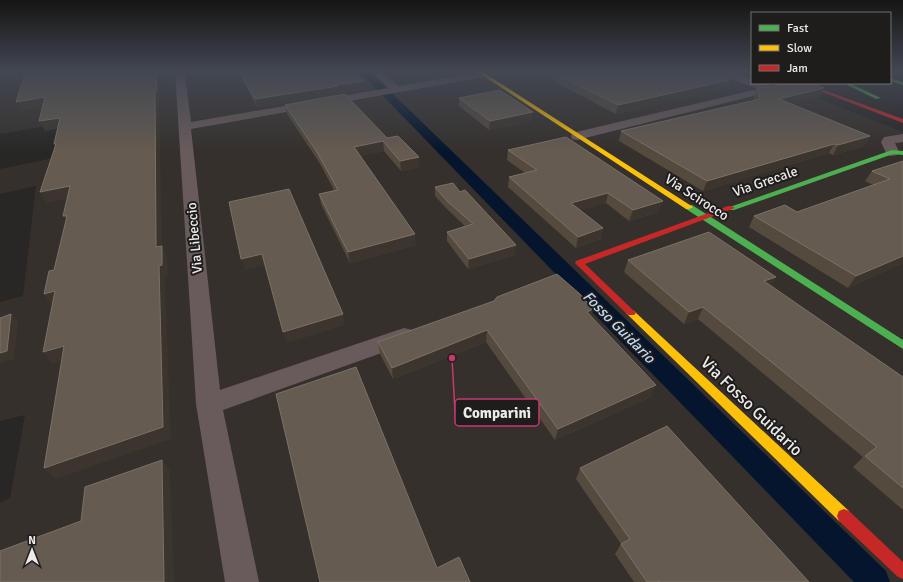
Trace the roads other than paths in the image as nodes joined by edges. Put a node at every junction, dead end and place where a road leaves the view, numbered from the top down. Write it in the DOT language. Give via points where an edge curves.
graph roads {
  1 [pos="185,98"];
  2 [pos="349,98"];
  3 [pos="519,98"];
  4 [pos="735,98"];
  5 [pos="830,98"];
  6 [pos="843,98"];
  7 [pos="849,98"];
  8 [pos="863,98"];
  9 [pos="880,98"];
  10 [pos="884,100"];
  11 [pos="871,112"];
  12 [pos="903,113"];
  13 [pos="903,120"];
  14 [pos="184,128"];
  15 [pos="577,136"];
  16 [pos="903,138"];
  17 [pos="898,153"];
  18 [pos="704,217"];
  19 [pos="579,263"];
  20 [pos="426,328"];
  21 [pos="903,345"];
  22 [pos="209,404"];
  23 [pos="903,572"];
  24 [pos="242,582"];
  1 -- 14 [label="street, Via Libeccio"];
  2 -- 14 [label="street"];
  3 -- 15 [label="main road, Via Scirocco"];
  4 -- 15 [label="street"];
  5 -- 11 [label="main road"];
  6 -- 13 [label="main road"];
  7 -- 13 [label="main road"];
  8 -- 12 [label="main road"];
  9 -- 10 [label="main road"];
  14 -- 22 [label="street, Via Libeccio"];
  15 -- 18 [label="main road, Via Scirocco"];
  16 -- 17 [label="street" via="888,142"];
  17 -- 18 [label="main road, Via Grecale"];
  18 -- 19 [label="main road, Via Grecale"];
  18 -- 21 [label="main road, Via Scirocco"];
  19 -- 23 [label="main road, Via Fosso Guidario"];
  20 -- 22 [label="street"];
  22 -- 24 [label="street, Via Libeccio"];
}
